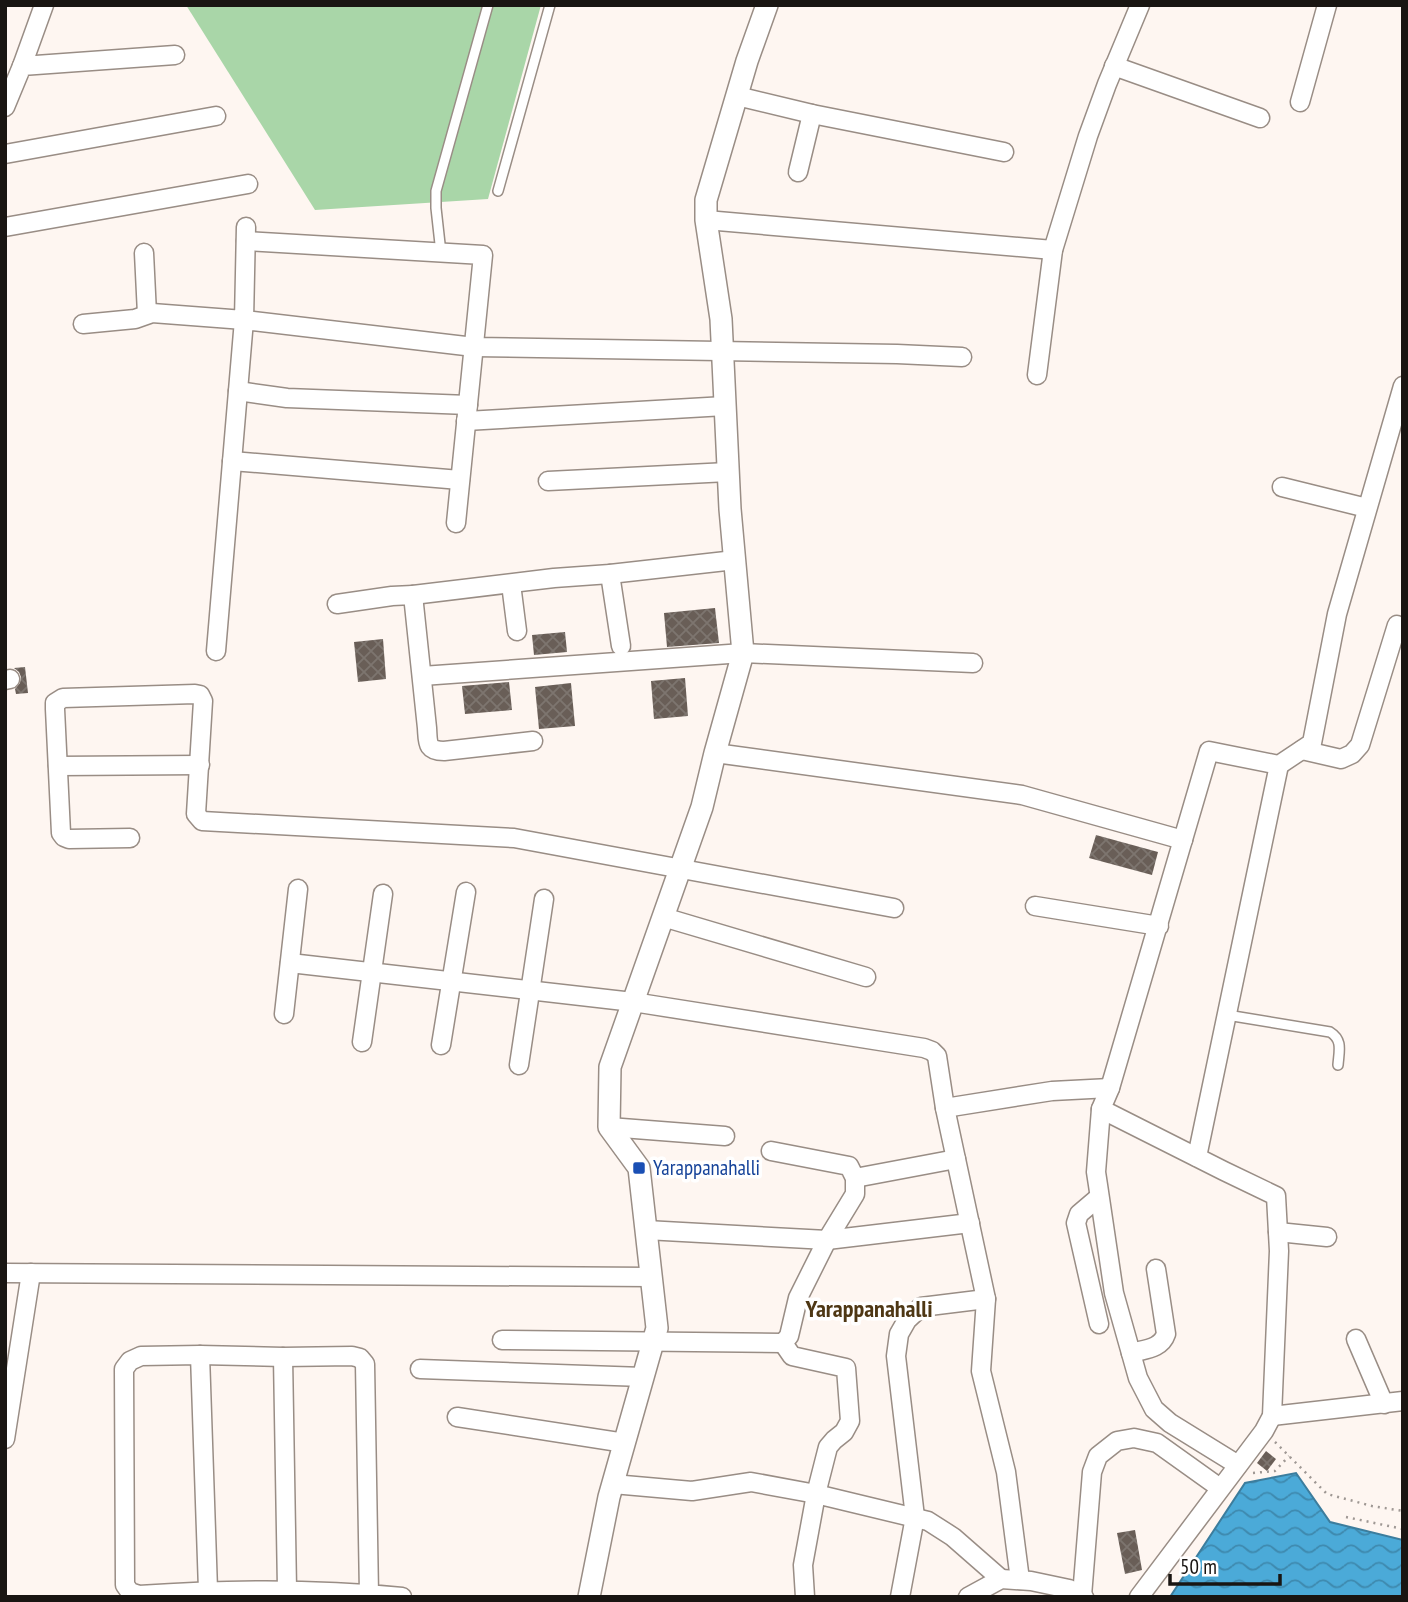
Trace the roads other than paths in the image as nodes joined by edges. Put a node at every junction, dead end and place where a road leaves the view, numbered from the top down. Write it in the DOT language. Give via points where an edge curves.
graph roads {
  1 [pos="44,5"];
  2 [pos="488,5"];
  3 [pos="550,5"];
  4 [pos="767,5"];
  5 [pos="1140,5"];
  6 [pos="1327,5"];
  7 [pos="175,54"];
  8 [pos="22,66"];
  9 [pos="1114,66"];
  10 [pos="737,96"];
  11 [pos="1300,102"];
  12 [pos="5,107"];
  13 [pos="812,114"];
  14 [pos="216,116"];
  15 [pos="1260,118"];
  16 [pos="1004,152"];
  17 [pos="5,153"];
  18 [pos="798,172"];
  19 [pos="248,184"];
  20 [pos="498,191"];
  21 [pos="706,220"];
  22 [pos="5,227"];
  23 [pos="1053,250"];
  24 [pos="144,253"];
  25 [pos="441,253"];
  26 [pos="147,314"];
  27 [pos="244,320"];
  28 [pos="83,324"];
  29 [pos="474,347"];
  30 [pos="723,351"];
  31 [pos="962,357"];
  32 [pos="1037,375"];
  33 [pos="1403,386"];
  34 [pos="238,391"];
  35 [pos="725,406"];
  36 [pos="467,413"];
  37 [pos="232,461"];
  38 [pos="728,472"];
  39 [pos="460,480"];
  40 [pos="548,481"];
  41 [pos="1282,487"];
  42 [pos="1367,508"];
  43 [pos="456,523"];
  44 [pos="735,560"];
  45 [pos="610,574"];
  46 [pos="511,584"];
  47 [pos="413,595"];
  48 [pos="337,604"];
  49 [pos="1397,625"];
  50 [pos="517,631"];
  51 [pos="621,646"];
  52 [pos="216,651"];
  53 [pos="743,653"];
  54 [pos="973,663"];
  55 [pos="422,676"];
  56 [pos="533,741"];
  57 [pos="1302,750"];
  58 [pos="715,753"];
  59 [pos="200,765"];
  60 [pos="1279,765"];
  61 [pos="58,766"];
  62 [pos="130,838"];
  63 [pos="1184,841"];
  64 [pos="681,867"];
  65 [pos="298,889"];
  66 [pos="466,892"];
  67 [pos="383,894"];
  68 [pos="544,899"];
  69 [pos="1035,906"];
  70 [pos="894,908"];
  71 [pos="663,917"];
  72 [pos="1159,926"];
  73 [pos="290,963"];
  74 [pos="372,972"];
  75 [pos="866,977"];
  76 [pos="451,981"];
  77 [pos="530,990"];
  78 [pos="633,1002"];
  79 [pos="284,1014"];
  80 [pos="1226,1015"];
  81 [pos="362,1042"];
  82 [pos="442,1045"];
  83 [pos="519,1065"];
  84 [pos="1338,1065"];
  85 [pos="1110,1088"];
  86 [pos="945,1108"];
  87 [pos="1101,1109"];
  88 [pos="609,1127"];
  89 [pos="724,1136"];
  90 [pos="771,1151"];
  91 [pos="1197,1157"];
  92 [pos="956,1159"];
  93 [pos="855,1178"];
  94 [pos="1100,1197"];
  95 [pos="970,1223"];
  96 [pos="646,1230"];
  97 [pos="1278,1232"];
  98 [pos="1328,1237"];
  99 [pos="827,1240"];
  100 [pos="1156,1269"];
  101 [pos="5,1273"];
  102 [pos="31,1273"];
  103 [pos="651,1277"];
  104 [pos="986,1299"];
  105 [pos="1099,1324"];
  106 [pos="1356,1339"];
  107 [pos="502,1340"];
  108 [pos="653,1341"];
  109 [pos="783,1343"];
  110 [pos="1131,1353"];
  111 [pos="200,1354"];
  112 [pos="283,1357"];
  113 [pos="420,1369"];
  114 [pos="643,1377"];
  115 [pos="1403,1401"];
  116 [pos="1384,1404"];
  117 [pos="457,1417"];
  118 [pos="1268,1424"];
  119 [pos="5,1439"];
  120 [pos="625,1443"];
  121 [pos="1238,1465"];
  122 [pos="613,1484"];
  123 [pos="1220,1489"];
  124 [pos="816,1494"];
  125 [pos="915,1517"];
  126 [pos="1002,1579"];
  127 [pos="1020,1580"];
  128 [pos="287,1589"];
  129 [pos="208,1590"];
  130 [pos="369,1594"];
  131 [pos="1083,1596"];
  132 [pos="402,1597"];
  133 [pos="590,1597"];
  134 [pos="804,1597"];
  135 [pos="900,1597"];
  136 [pos="968,1597"];
  137 [pos="1139,1597"];
  1 -- 8 [label="street"];
  2 -- 25 [label="lane" via="436,191"];
  3 -- 20 [label="lane"];
  4 -- 10 [label="street"];
  5 -- 9 [label="street"];
  6 -- 11 [label="street"];
  7 -- 8 [label="street"];
  8 -- 12 [label="street"];
  9 -- 15 [label="street"];
  9 -- 23 [label="street"];
  10 -- 13 [label="street"];
  10 -- 21 [label="street" via="706,200"];
  13 -- 16 [label="street"];
  13 -- 18 [label="street"];
  14 -- 17 [label="street"];
  19 -- 22 [label="street"];
  21 -- 23 [label="street"];
  21 -- 30 [label="street"];
  23 -- 32 [label="street"];
  24 -- 26 [label="street"];
  25 -- 27 [label="street" via="246,234"];
  25 -- 29 [label="street" via="483,255"];
  26 -- 27 [label="street"];
  26 -- 28 [label="street"];
  27 -- 29 [label="street"];
  27 -- 34 [label="street"];
  29 -- 30 [label="street"];
  29 -- 36 [label="street"];
  30 -- 31 [label="street"];
  30 -- 35 [label="street"];
  33 -- 42 [label="street"];
  34 -- 36 [label="street"];
  34 -- 37 [label="street"];
  35 -- 36 [label="street"];
  35 -- 38 [label="street"];
  36 -- 39 [label="street"];
  37 -- 39 [label="street"];
  37 -- 52 [label="street"];
  38 -- 40 [label="street"];
  38 -- 44 [label="street"];
  39 -- 43 [label="street"];
  41 -- 42 [label="street"];
  42 -- 57 [label="street" via="1337,614 1312,743"];
  44 -- 45 [label="street"];
  44 -- 53 [label="street"];
  45 -- 46 [label="street"];
  45 -- 51 [label="street"];
  46 -- 47 [label="street"];
  46 -- 50 [label="street"];
  47 -- 48 [label="street"];
  47 -- 55 [label="street"];
  49 -- 57 [label="street" via="1360,745 1341,759"];
  53 -- 54 [label="street"];
  53 -- 55 [label="street"];
  53 -- 58 [label="street"];
  55 -- 56 [label="street" via="431,749"];
  57 -- 60 [label="street"];
  58 -- 63 [label="street" via="1022,795"];
  58 -- 64 [label="street"];
  59 -- 61 [label="street"];
  59 -- 61 [label="street" via="203,701 200,695 187,694 63,698 55,703"];
  59 -- 64 [label="street" via="196,814 202,821 514,838"];
  60 -- 63 [label="street" via="1209,751"];
  60 -- 80 [label="street"];
  61 -- 62 [label="street" via="64,837"];
  63 -- 72 [label="street"];
  64 -- 70 [label="street"];
  64 -- 71 [label="street"];
  65 -- 73 [label="street"];
  66 -- 76 [label="street"];
  67 -- 74 [label="street"];
  68 -- 77 [label="street"];
  69 -- 72 [label="street"];
  71 -- 75 [label="street"];
  71 -- 78 [label="street"];
  72 -- 85 [label="street"];
  73 -- 74 [label="street"];
  73 -- 79 [label="street"];
  74 -- 76 [label="street"];
  74 -- 81 [label="street"];
  76 -- 77 [label="street"];
  76 -- 82 [label="street"];
  77 -- 78 [label="street"];
  77 -- 83 [label="street"];
  78 -- 86 [label="street" via="924,1048 937,1056"];
  78 -- 88 [label="street" via="610,1067"];
  80 -- 84 [label="lane" via="1330,1032 1340,1045"];
  80 -- 91 [label="street"];
  85 -- 86 [label="street" via="1052,1091"];
  85 -- 87 [label="street"];
  86 -- 92 [label="street"];
  87 -- 91 [label="street"];
  87 -- 94 [label="street" via="1096,1172"];
  88 -- 89 [label="street"];
  88 -- 96 [label="street" via="639,1168"];
  90 -- 93 [label="street" via="849,1166"];
  91 -- 97 [label="street" via="1276,1196"];
  92 -- 93 [label="street"];
  92 -- 95 [label="street"];
  93 -- 99 [label="street" via="855,1194"];
  94 -- 105 [label="street" via="1079,1214 1076,1223"];
  94 -- 110 [label="street" via="1114,1293"];
  95 -- 99 [label="street"];
  95 -- 104 [label="street"];
  96 -- 99 [label="street"];
  96 -- 103 [label="street"];
  97 -- 98 [label="street"];
  97 -- 118 [label="street"];
  99 -- 109 [label="street" via="798,1298"];
  100 -- 110 [label="street" via="1166,1334 1156,1346"];
  101 -- 102 [label="street"];
  102 -- 103 [label="street"];
  102 -- 119 [label="street"];
  103 -- 108 [label="street" via="657,1328"];
  104 -- 125 [label="street" via="921,1307 899,1334 896,1356"];
  104 -- 127 [label="street" via="981,1371 1006,1472"];
  106 -- 116 [label="street"];
  107 -- 108 [label="street"];
  108 -- 109 [label="street"];
  108 -- 114 [label="street"];
  109 -- 124 [label="street" via="792,1356 846,1368 850,1420 828,1447"];
  110 -- 121 [label="street" via="1154,1409"];
  111 -- 112 [label="street"];
  111 -- 129 [label="street"];
  111 -- 129 [label="street" via="141,1356 124,1369 125,1585 139,1595"];
  112 -- 128 [label="street"];
  112 -- 130 [label="street" via="352,1356 365,1364"];
  113 -- 114 [label="street"];
  114 -- 120 [label="street"];
  115 -- 116 [label="street"];
  116 -- 118 [label="street"];
  117 -- 120 [label="street"];
  118 -- 121 [label="street"];
  120 -- 122 [label="street"];
  121 -- 123 [label="street"];
  122 -- 124 [label="street" via="692,1491 751,1482"];
  122 -- 133 [label="street"];
  123 -- 131 [label="street" via="1157,1443 1134,1438 1117,1441 1098,1456 1092,1472"];
  123 -- 137 [label="street"];
  124 -- 125 [label="street"];
  124 -- 134 [label="street" via="803,1565"];
  125 -- 126 [label="street" via="953,1537"];
  125 -- 135 [label="street"];
  126 -- 127 [label="street"];
  126 -- 136 [label="street"];
  127 -- 131 [label="street"];
  128 -- 129 [label="street"];
  128 -- 130 [label="street"];
  130 -- 132 [label="street"];
}
